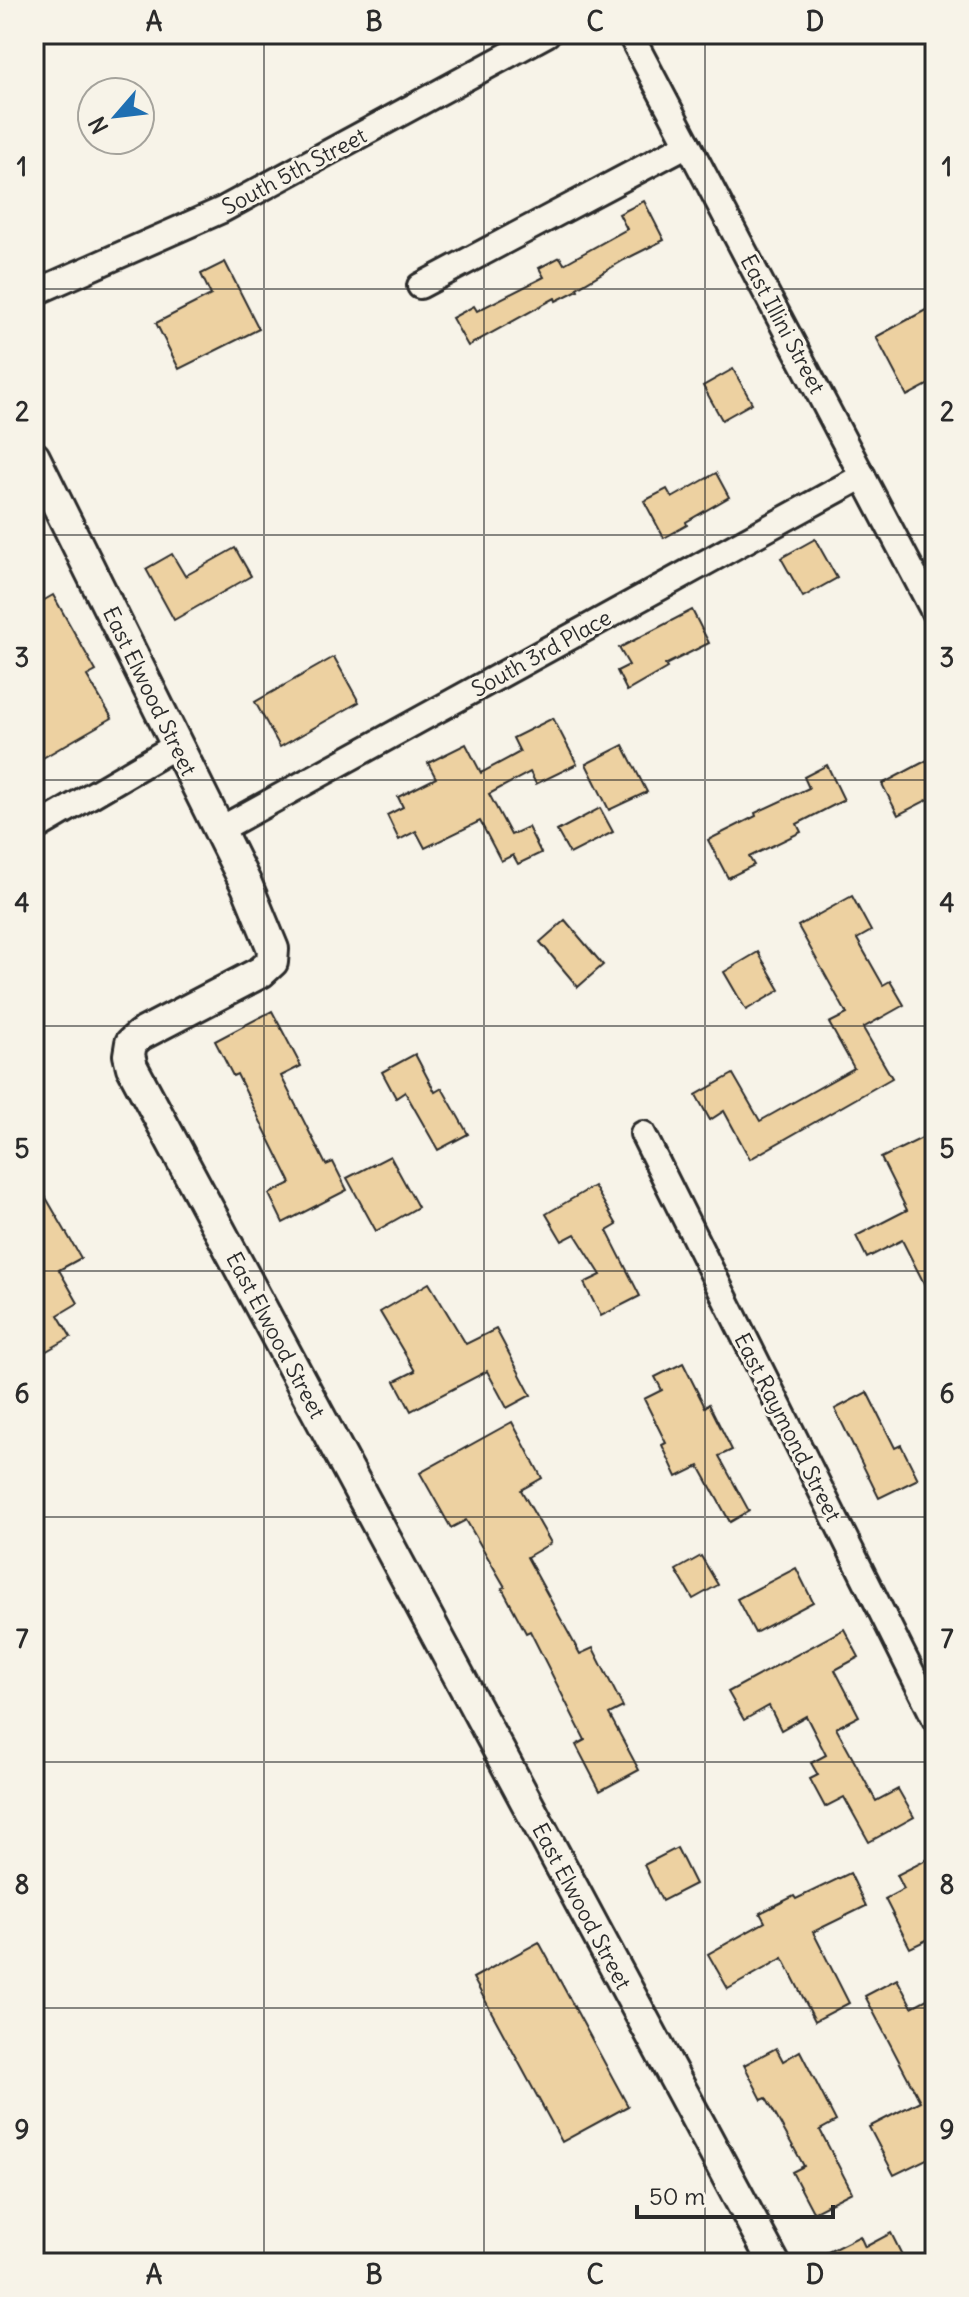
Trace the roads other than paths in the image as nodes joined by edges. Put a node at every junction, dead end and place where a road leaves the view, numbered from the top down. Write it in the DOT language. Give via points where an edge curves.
graph roads {
  1 [pos="547,34"];
  2 [pos="630,34"];
  3 [pos="688,144"];
  4 [pos="420,286"];
  5 [pos="34,293"];
  6 [pos="34,457"];
  7 [pos="863,476"];
  8 [pos="935,614"];
  9 [pos="177,745"];
  10 [pos="34,829"];
  11 [pos="219,830"];
  12 [pos="643,1134"];
  13 [pos="935,1719"];
  14 [pos="774,2263"];
  1 -- 5 [label="street, South 5th Street" via="222,210"];
  2 -- 3 [label="street, East Illini Street"];
  3 -- 4 [label="street"];
  3 -- 7 [label="street, East Illini Street"];
  6 -- 9 [label="street, East Elwood Street"];
  7 -- 8 [label="street, East Illini Street"];
  7 -- 11 [label="street, South 3rd Place"];
  9 -- 10 [label="street"];
  9 -- 11 [label="street, East Elwood Street"];
  11 -- 14 [label="street, East Elwood Street" via="267,931 272,962 140,1035 131,1043 132,1067"];
  12 -- 13 [label="street, East Raymond Street"];
}
